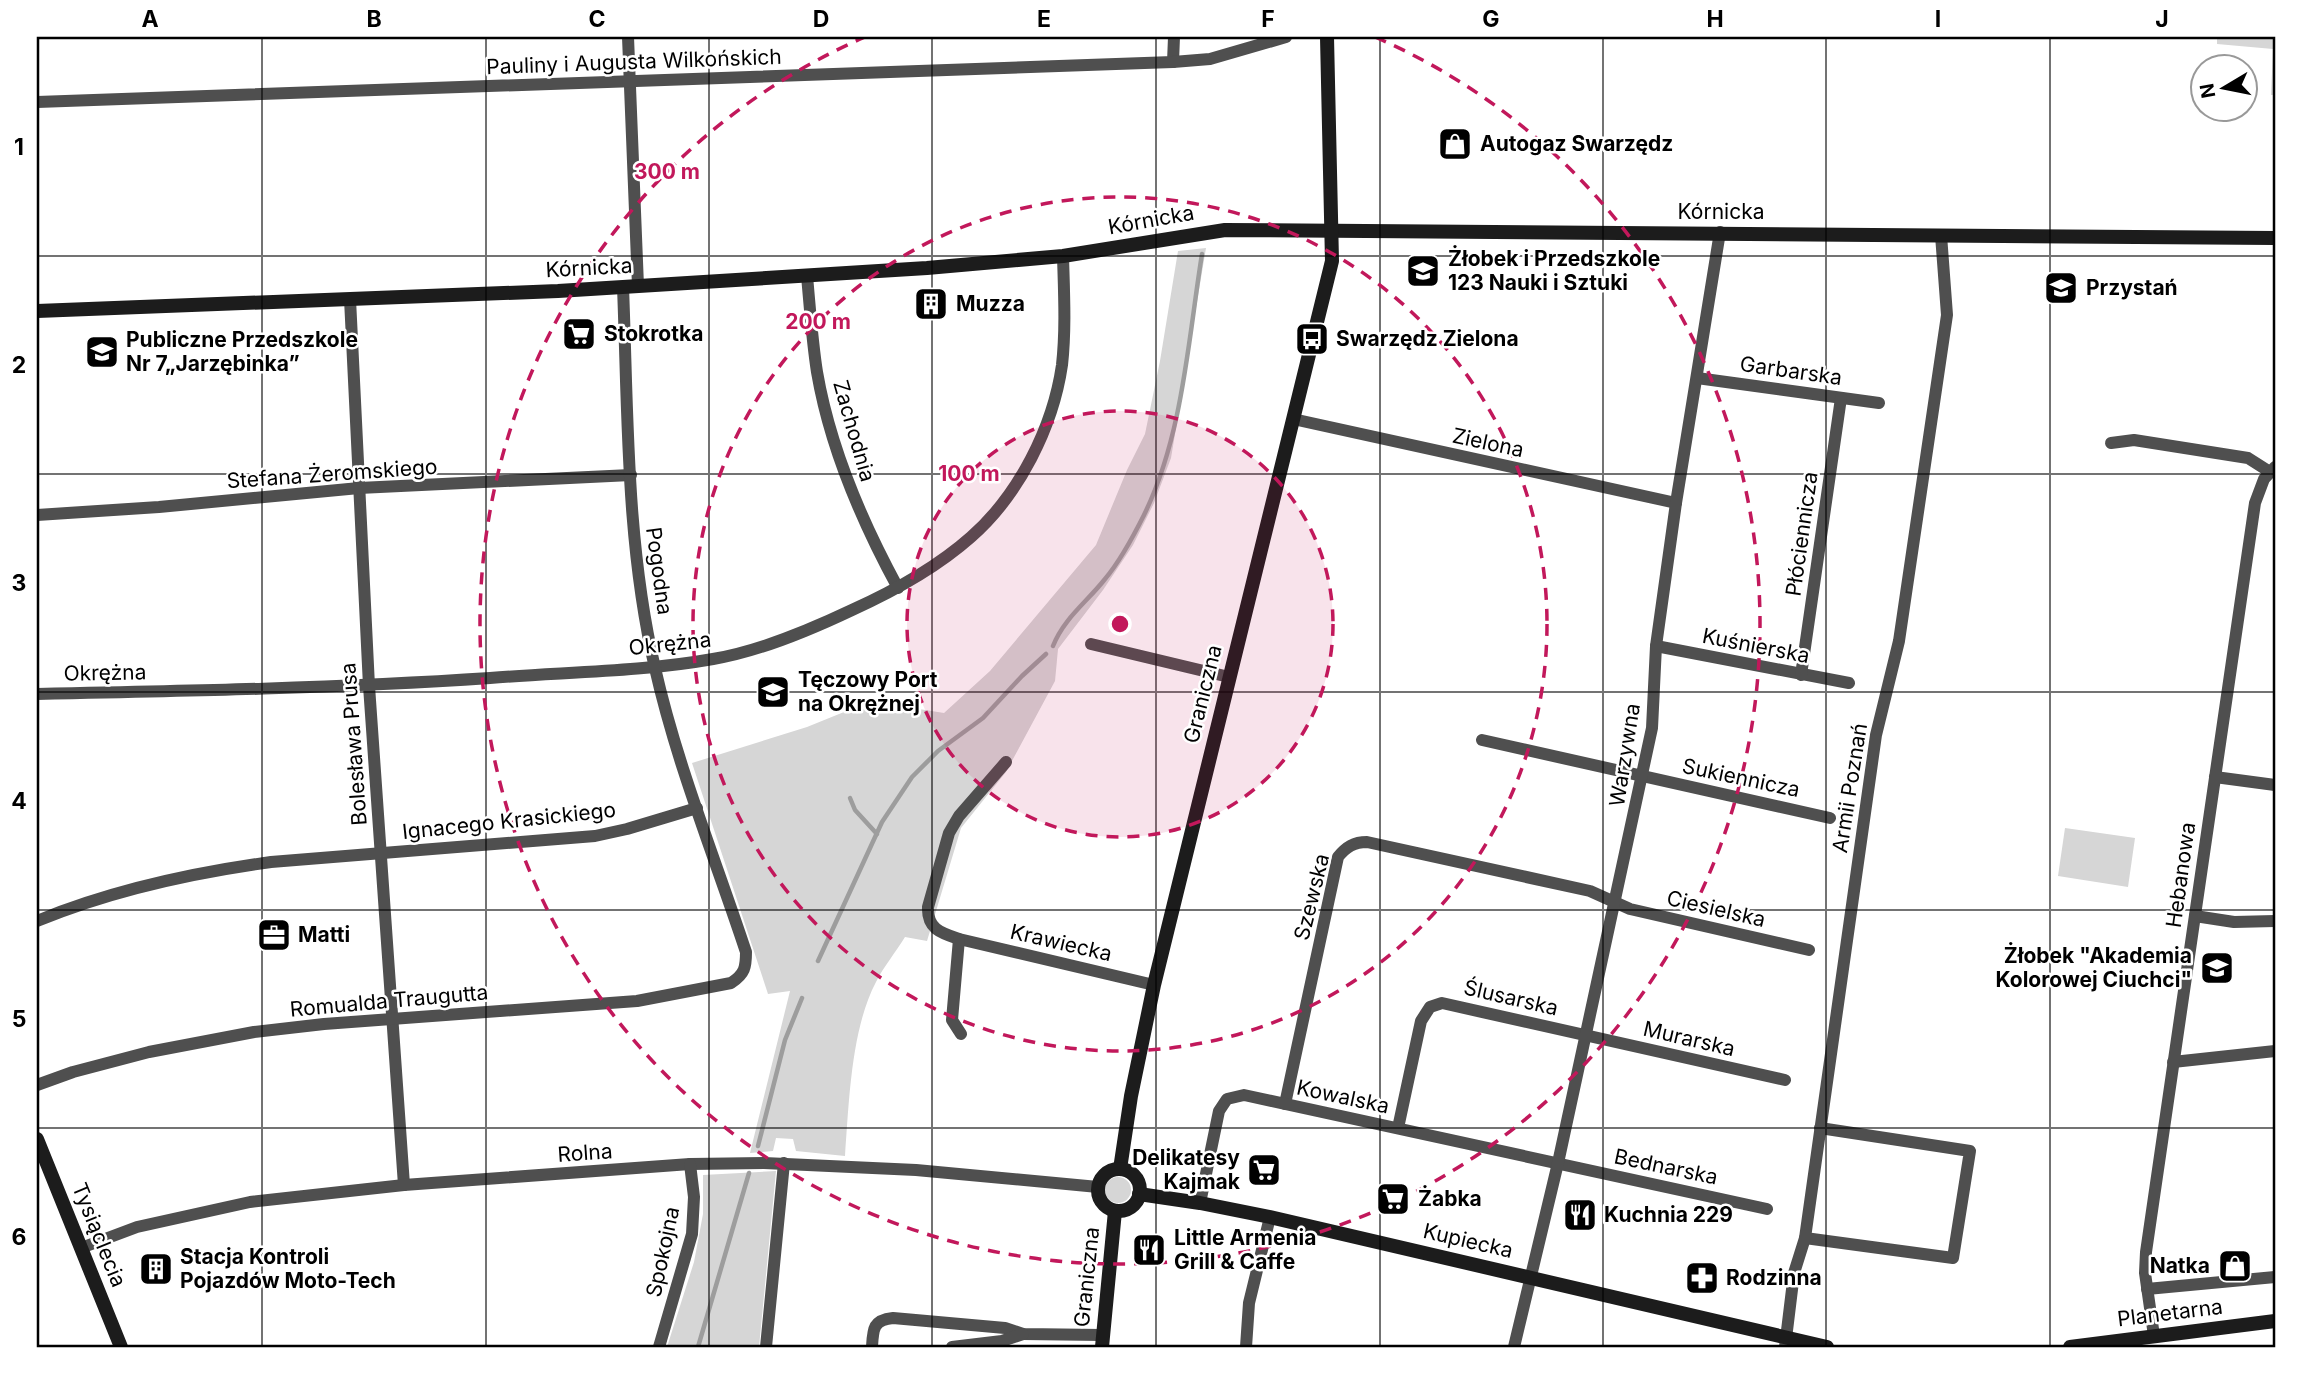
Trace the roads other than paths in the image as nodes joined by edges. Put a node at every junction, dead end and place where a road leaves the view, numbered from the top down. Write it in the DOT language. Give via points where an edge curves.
graph roads {
  1 [pos="628,37"];
  2 [pos="1174,37"];
  3 [pos="1286,37"];
  4 [pos="1327,37"];
  5 [pos="1173,62"];
  6 [pos="630,81"];
  7 [pos="37,102"];
  8 [pos="1331,230"];
  9 [pos="1720,232"];
  10 [pos="1941,235"];
  11 [pos="2275,238"];
  12 [pos="1063,256"];
  13 [pos="807,276"];
  14 [pos="638,286"];
  15 [pos="623,287"];
  16 [pos="350,299"];
  17 [pos="37,311"];
  18 [pos="1697,378"];
  19 [pos="1841,398"];
  20 [pos="1879,403"];
  21 [pos="1293,419"];
  22 [pos="2111,443"];
  23 [pos="2272,469"];
  24 [pos="631,475"];
  25 [pos="359,488"];
  26 [pos="1676,503"];
  27 [pos="37,515"];
  28 [pos="898,588"];
  29 [pos="1091,644"];
  30 [pos="1656,646"];
  31 [pos="654,666"];
  32 [pos="1801,675"];
  33 [pos="1229,677"];
  34 [pos="1849,683"];
  35 [pos="369,686"];
  36 [pos="37,694"];
  37 [pos="1482,740"];
  38 [pos="1006,762"];
  39 [pos="1643,776"];
  40 [pos="2215,777"];
  41 [pos="2275,785"];
  42 [pos="697,808"];
  43 [pos="1830,818"];
  44 [pos="380,853"];
  45 [pos="1615,902"];
  46 [pos="2195,916"];
  47 [pos="37,920"];
  48 [pos="2275,921"];
  49 [pos="959,939"];
  50 [pos="1809,950"];
  51 [pos="744,972"];
  52 [pos="1154,985"];
  53 [pos="393,1019"];
  54 [pos="961,1034"];
  55 [pos="1585,1035"];
  56 [pos="2275,1051"];
  57 [pos="2174,1062"];
  58 [pos="1785,1080"];
  59 [pos="37,1085"];
  60 [pos="1285,1104"];
  61 [pos="1398,1128"];
  62 [pos="1820,1128"];
  63 [pos="37,1139"];
  64 [pos="784,1163"];
  65 [pos="1558,1163"];
  66 [pos="690,1164"];
  67 [pos="1120,1169"];
  68 [pos="404,1185"];
  69 [pos="1098,1187"];
  70 [pos="1139,1194"];
  71 [pos="1200,1203"];
  72 [pos="1767,1209"];
  73 [pos="1115,1210"];
  74 [pos="1270,1217"];
  75 [pos="1805,1238"];
  76 [pos="81,1248"];
  77 [pos="1530,1276"];
  78 [pos="2275,1277"];
  79 [pos="2147,1289"];
  80 [pos="2275,1321"];
  81 [pos="1023,1334"];
  82 [pos="2154,1336"];
  83 [pos="1102,1341"];
  84 [pos="1786,1343"];
  85 [pos="121,1347"];
  86 [pos="659,1347"];
  87 [pos="766,1347"];
  88 [pos="872,1347"];
  89 [pos="953,1347"];
  90 [pos="1246,1347"];
  91 [pos="1514,1347"];
  92 [pos="1826,1347"];
  93 [pos="2070,1347"];
  1 -- 6 [label="street"];
  2 -- 5 [label="street"];
  3 -- 5 [label="street, Pauliny i Augusta Wilkońskich" via="1210,59"];
  4 -- 8 [label="street, Graniczna"];
  5 -- 6 [label="street, Pauliny i Augusta Wilkońskich"];
  6 -- 7 [label="street, Pauliny i Augusta Wilkońskich"];
  6 -- 14 [label="street"];
  8 -- 9 [label="street, Kórnicka"];
  8 -- 12 [label="street, Kórnicka" via="1212,231"];
  8 -- 21 [label="street, Graniczna" via="1332,261"];
  9 -- 10 [label="street, Kórnicka"];
  9 -- 18 [label="street, Warzywna"];
  10 -- 11 [label="street, Kórnicka"];
  10 -- 62 [label="street, Armii Poznań" via="1948,315 1899,641 1875,735"];
  12 -- 13 [label="street, Kórnicka"];
  12 -- 28 [label="street, Okrężna" via="1062,367 1049,416 1028,464 971,537"];
  13 -- 14 [label="street, Kórnicka"];
  13 -- 28 [label="street, Zachodnia" via="827,414 855,499"];
  14 -- 15 [label="street, Kórnicka"];
  15 -- 16 [label="street, Kórnicka"];
  15 -- 24 [label="street, Pogodna"];
  16 -- 17 [label="street, Kórnicka"];
  16 -- 25 [label="street, Bolesława Prusa"];
  18 -- 19 [label="street, Garbarska"];
  18 -- 26 [label="street, Warzywna"];
  19 -- 20 [label="street, Garbarska"];
  19 -- 32 [label="street, Płóciennicza"];
  21 -- 26 [label="street, Zielona"];
  21 -- 33 [label="street, Graniczna"];
  22 -- 23 [label="street" via="2134,440 2248,458"];
  23 -- 40 [label="street, Hebanowa" via="2255,503"];
  24 -- 25 [label="street, Stefana Żeromskiego"];
  24 -- 31 [label="street, Pogodna" via="637,566"];
  25 -- 27 [label="street, Stefana Żeromskiego"];
  25 -- 35 [label="street, Bolesława Prusa"];
  26 -- 30 [label="street, Warzywna"];
  28 -- 31 [label="street, Okrężna" via="809,629 721,658"];
  29 -- 33 [label="street"];
  30 -- 32 [label="street, Kuśnierska"];
  30 -- 39 [label="street, Warzywna" via="1653,728"];
  31 -- 35 [label="street, Okrężna"];
  31 -- 42 [label="street, Pogodna"];
  32 -- 34 [label="street, Kuśnierska"];
  33 -- 52 [label="street, Graniczna"];
  35 -- 36 [label="street, Okrężna"];
  35 -- 44 [label="street, Bolesława Prusa"];
  37 -- 39 [label="street, Sukiennicza"];
  38 -- 49 [label="street, Krawiecka" via="948,833 935,881 930,923 938,932"];
  39 -- 43 [label="street, Sukiennicza"];
  39 -- 45 [label="street, Warzywna"];
  40 -- 41 [label="street"];
  40 -- 46 [label="street, Hebanowa"];
  42 -- 44 [label="street, Ignacego Krasickiego" via="595,835"];
  42 -- 51 [label="street, Pogodna" via="746,952"];
  44 -- 47 [label="street, Ignacego Krasickiego" via="271,862 176,878"];
  44 -- 53 [label="street, Bolesława Prusa"];
  45 -- 50 [label="street, Ciesielska"];
  45 -- 55 [label="street, Warzywna"];
  45 -- 60 [label="street, Szewska" via="1591,891 1367,842 1347,847 1338,857"];
  46 -- 48 [label="street" via="2234,922"];
  46 -- 57 [label="street, Hebanowa"];
  49 -- 52 [label="street, Krawiecka"];
  49 -- 54 [label="street" via="952,1020"];
  51 -- 53 [label="street, Romualda Traugutta" via="732,983 637,1001"];
  52 -- 67 [label="street, Graniczna"];
  53 -- 59 [label="street, Romualda Traugutta" via="206,1040"];
  53 -- 68 [label="street, Bolesława Prusa"];
  55 -- 58 [label="street, Murarska"];
  55 -- 61 [label="street, Ślusarska" via="1436,1004 1421,1021"];
  55 -- 65 [label="street, Warzywna"];
  56 -- 57 [label="street"];
  57 -- 79 [label="street, Hebanowa" via="2146,1252"];
  60 -- 61 [label="street, Kowalska"];
  60 -- 71 [label="street, Kowalska" via="1244,1096 1223,1102"];
  61 -- 65 [label="street, Kowalska"];
  62 -- 75 [label="street, Armii Poznań"];
  62 -- 75 [label="street" via="1970,1151 1953,1258"];
  63 -- 76 [label="street, Tysiąclecia"];
  64 -- 66 [label="street, Rolna"];
  64 -- 69 [label="street, Rolna"];
  64 -- 87 [label="street"];
  65 -- 72 [label="street, Bednarska"];
  65 -- 77 [label="street, Warzywna"];
  66 -- 68 [label="street, Rolna"];
  66 -- 86 [label="street, Spokojna" via="692,1234"];
  67 -- 69 [label="street" via="1106,1173"];
  67 -- 70 [label="street" via="1136,1178"];
  68 -- 76 [label="street, Rolna" via="250,1202 137,1227"];
  69 -- 73 [label="street" via="1103,1203"];
  70 -- 71 [label="street, Kupiecka"];
  70 -- 73 [label="street" via="1129,1208"];
  71 -- 74 [label="street, Kupiecka"];
  73 -- 83 [label="street, Graniczna"];
  74 -- 77 [label="street, Kupiecka"];
  74 -- 90 [label="street" via="1251,1293"];
  75 -- 84 [label="street, Armii Poznań" via="1794,1273"];
  76 -- 85 [label="street, Tysiąclecia"];
  77 -- 84 [label="street, Kupiecka"];
  77 -- 91 [label="street, Warzywna"];
  78 -- 79 [label="street"];
  79 -- 82 [label="street, Hebanowa"];
  80 -- 82 [label="street, Planetarna"];
  81 -- 83 [label="street"];
  81 -- 88 [label="street" via="1005,1328 885,1319 875,1324"];
  81 -- 89 [label="street"];
  82 -- 93 [label="street, Planetarna"];
  84 -- 92 [label="street"];
}
